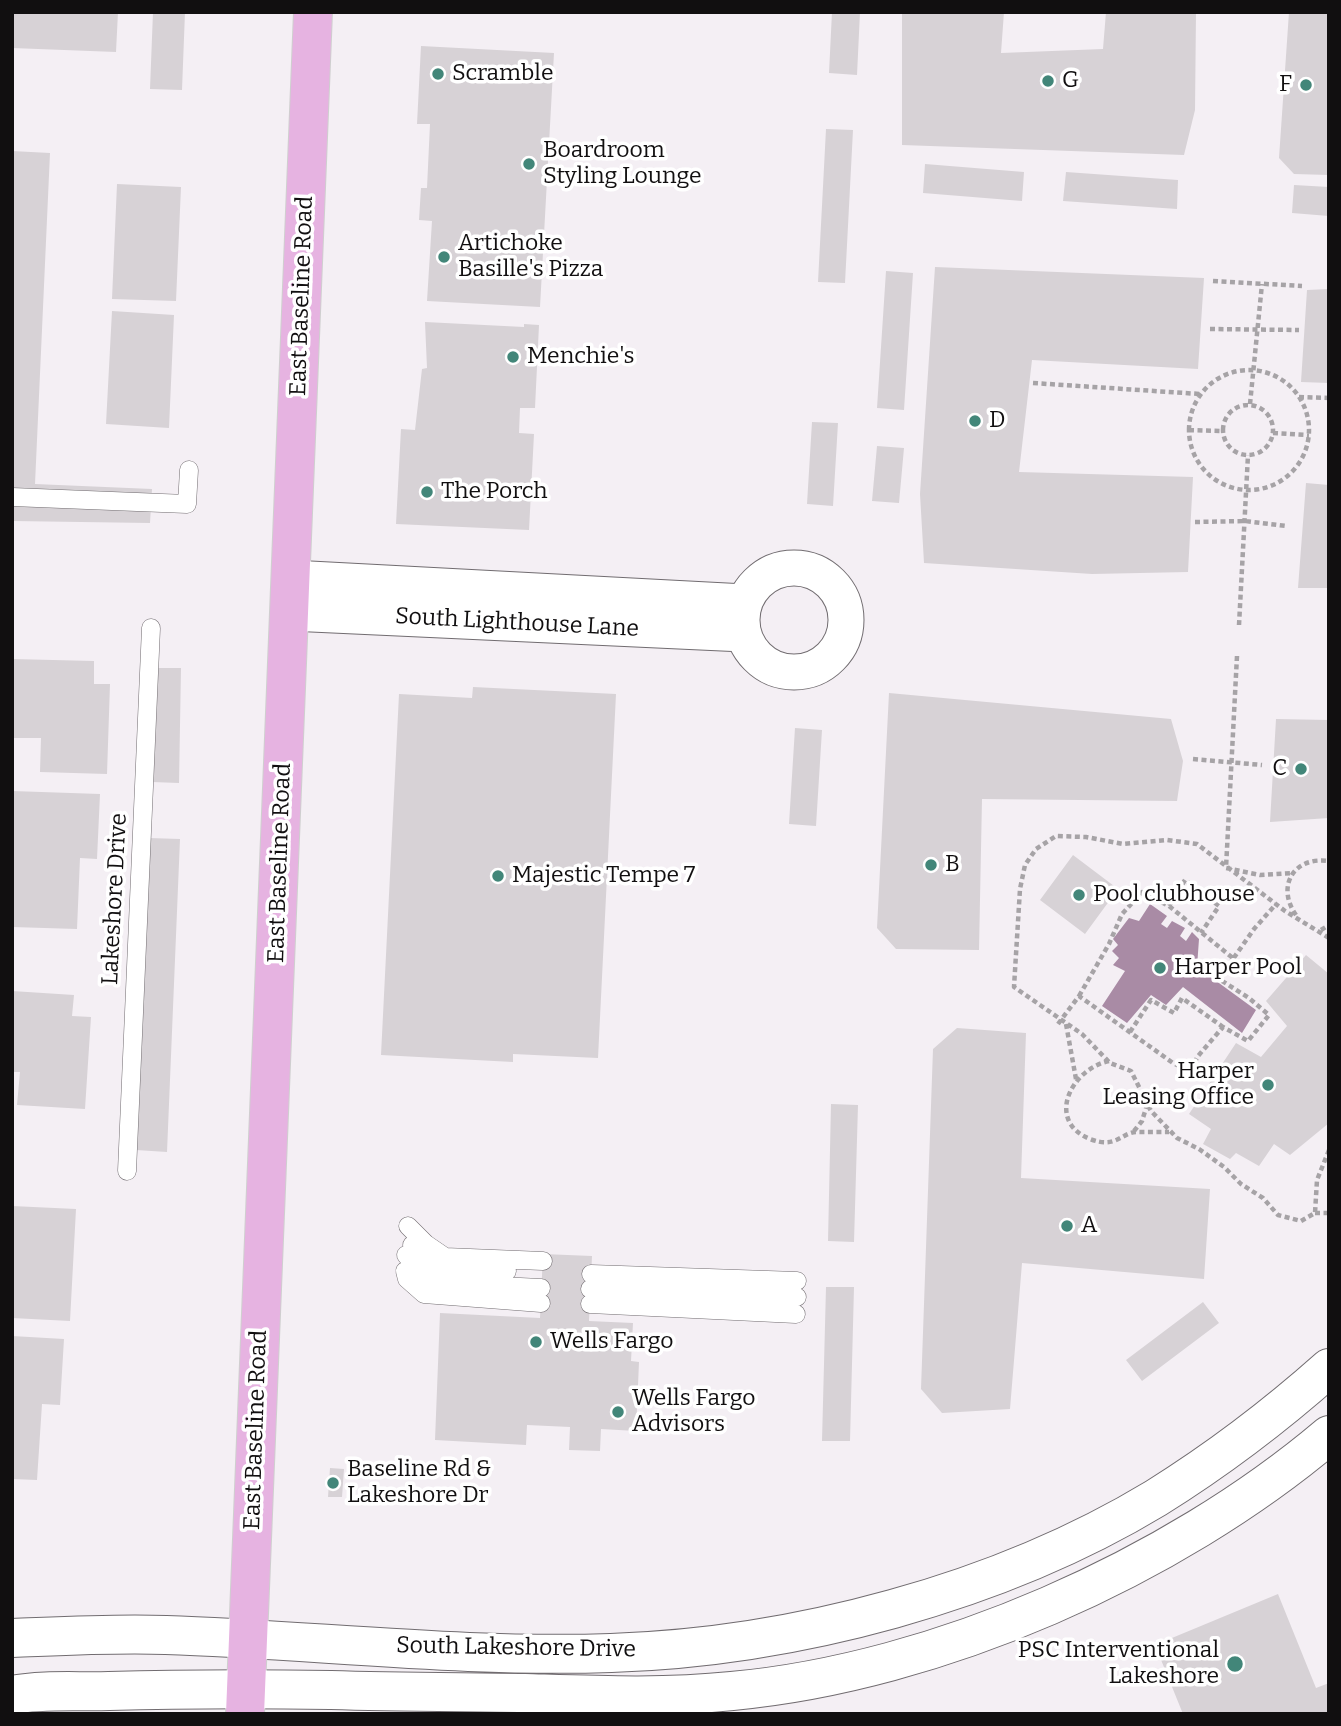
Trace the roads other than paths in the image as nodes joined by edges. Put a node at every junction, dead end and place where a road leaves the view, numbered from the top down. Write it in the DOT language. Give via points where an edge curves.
graph roads {
  1 [pos="313,12"];
  2 [pos="189,470"];
  3 [pos="12,497"];
  4 [pos="290,595"];
  5 [pos="745,618"];
  6 [pos="151,628"];
  7 [pos="127,1171"];
  8 [pos="407,1248"];
  9 [pos="591,1283"];
  10 [pos="1329,1368"];
  11 [pos="1329,1435"];
  12 [pos="1021,1563"];
  13 [pos="1041,1608"];
  14 [pos="12,1638"];
  15 [pos="249,1639"];
  16 [pos="12,1695"];
  17 [pos="246,1701"];
  1 -- 4 [label="main road, East Baseline Road"];
  2 -- 3 [label="lane" via="187,505"];
  4 -- 5 [label="street, South Lighthouse Lane"];
  4 -- 15 [label="main road, East Baseline Road"];
  6 -- 7 [label="lane, Lakeshore Drive"];
  8 -- 8 [label="lane" via="407,1279 424,1294 542,1281 438,1269"];
  9 -- 9 [label="lane" via="797,1290"];
  10 -- 12 [label="street, South Lakeshore Drive" via="1238,1442 1165,1492"];
  11 -- 13 [label="street, South Lakeshore Drive" via="1273,1480 1179,1542"];
  12 -- 13 [label="street"];
  12 -- 15 [label="street, South Lakeshore Drive" via="941,1594 829,1624 667,1649 564,1654"];
  13 -- 17 [label="street, South Lakeshore Drive" via="918,1652 735,1691"];
  14 -- 15 [label="street, South Lakeshore Drive" via="140,1634"];
  15 -- 17 [label="main road, East Baseline Road"];
  16 -- 17 [label="street, South Lakeshore Drive"];
}
